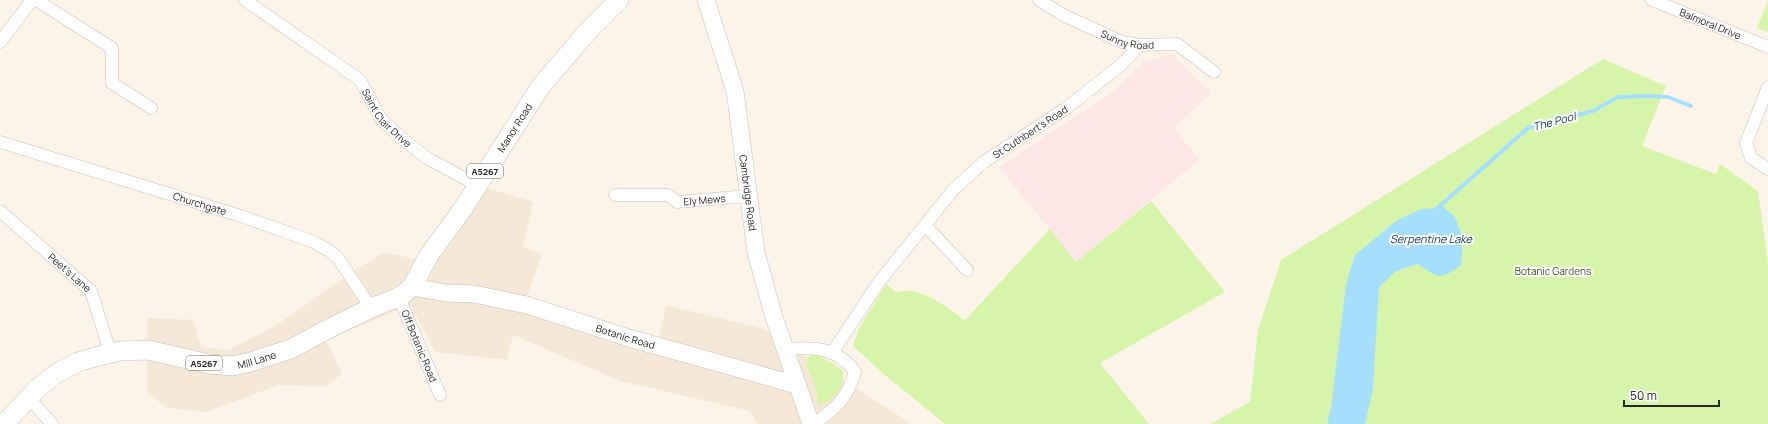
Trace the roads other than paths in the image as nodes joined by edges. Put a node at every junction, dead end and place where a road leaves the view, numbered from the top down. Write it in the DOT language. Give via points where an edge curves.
graph roads {
  1 [pos="32,0"];
  2 [pos="36,0"];
  3 [pos="245,0"];
  4 [pos="619,0"];
  5 [pos="706,0"];
  6 [pos="1039,0"];
  7 [pos="1652,0"];
  8 [pos="0,42"];
  9 [pos="1140,45"];
  10 [pos="1768,47"];
  11 [pos="1214,72"];
  12 [pos="1768,87"];
  13 [pos="151,108"];
  14 [pos="0,142"];
  15 [pos="1768,168"];
  16 [pos="477,185"];
  17 [pos="615,194"];
  18 [pos="748,196"];
  19 [pos="0,211"];
  20 [pos="925,225"];
  21 [pos="967,270"];
  22 [pos="406,292"];
  23 [pos="371,308"];
  24 [pos="786,349"];
  25 [pos="110,352"];
  26 [pos="832,353"];
  27 [pos="797,385"];
  28 [pos="440,395"];
  29 [pos="29,398"];
  30 [pos="4,424"];
  31 [pos="52,424"];
  32 [pos="811,424"];
  33 [pos="814,424"];
  1 -- 8 [label="street"];
  2 -- 13 [label="street" via="112,48 112,83"];
  3 -- 16 [label="street, Saint Clair Drive" via="360,80 381,119 404,140 427,158"];
  4 -- 16 [label="main road, Manor Road / A5267" via="589,30 541,86"];
  5 -- 18 [label="main road, Cambridge Road" via="735,91"];
  6 -- 9 [label="street, Sunny Road" via="1063,15 1122,42"];
  7 -- 10 [label="street, Balmoral Drive"];
  9 -- 11 [label="street, Sunny Road" via="1177,44"];
  9 -- 20 [label="street, St Cuthbert's Road" via="1121,65 1065,109 984,162 954,189"];
  12 -- 15 [label="street" via="1746,143 1751,158"];
  14 -- 23 [label="street, Churchgate" via="244,217 314,242 338,258"];
  16 -- 22 [label="main road, Manor Road / A5267"];
  17 -- 18 [label="street, Ely Mews" via="668,195 677,202"];
  18 -- 24 [label="main road, Cambridge Road" via="756,252 773,314"];
  19 -- 25 [label="street, Peet's Lane" via="91,291"];
  20 -- 21 [label="street"];
  20 -- 26 [label="street, St Cuthbert's Road" via="879,282"];
  22 -- 23 [label="main road, Mill Lane / A5267"];
  22 -- 27 [label="main road, Botanic Road" via="474,294 527,305 628,338"];
  22 -- 28 [label="street, Off Botanic Road"];
  23 -- 25 [label="main road, Mill Lane / A5267" via="292,349 247,363 221,366 148,350"];
  24 -- 26 [label="street" via="813,347"];
  24 -- 27 [label="main road, Cambridge Road"];
  25 -- 29 [label="main road, Mill Lane / A5267" via="78,362 57,373"];
  26 -- 33 [label="street" via="848,362 855,372 850,390 843,399"];
  27 -- 32 [label="main road"];
  29 -- 30 [label="main road, Mill Lane / A5267"];
  29 -- 31 [label="street"];
}
